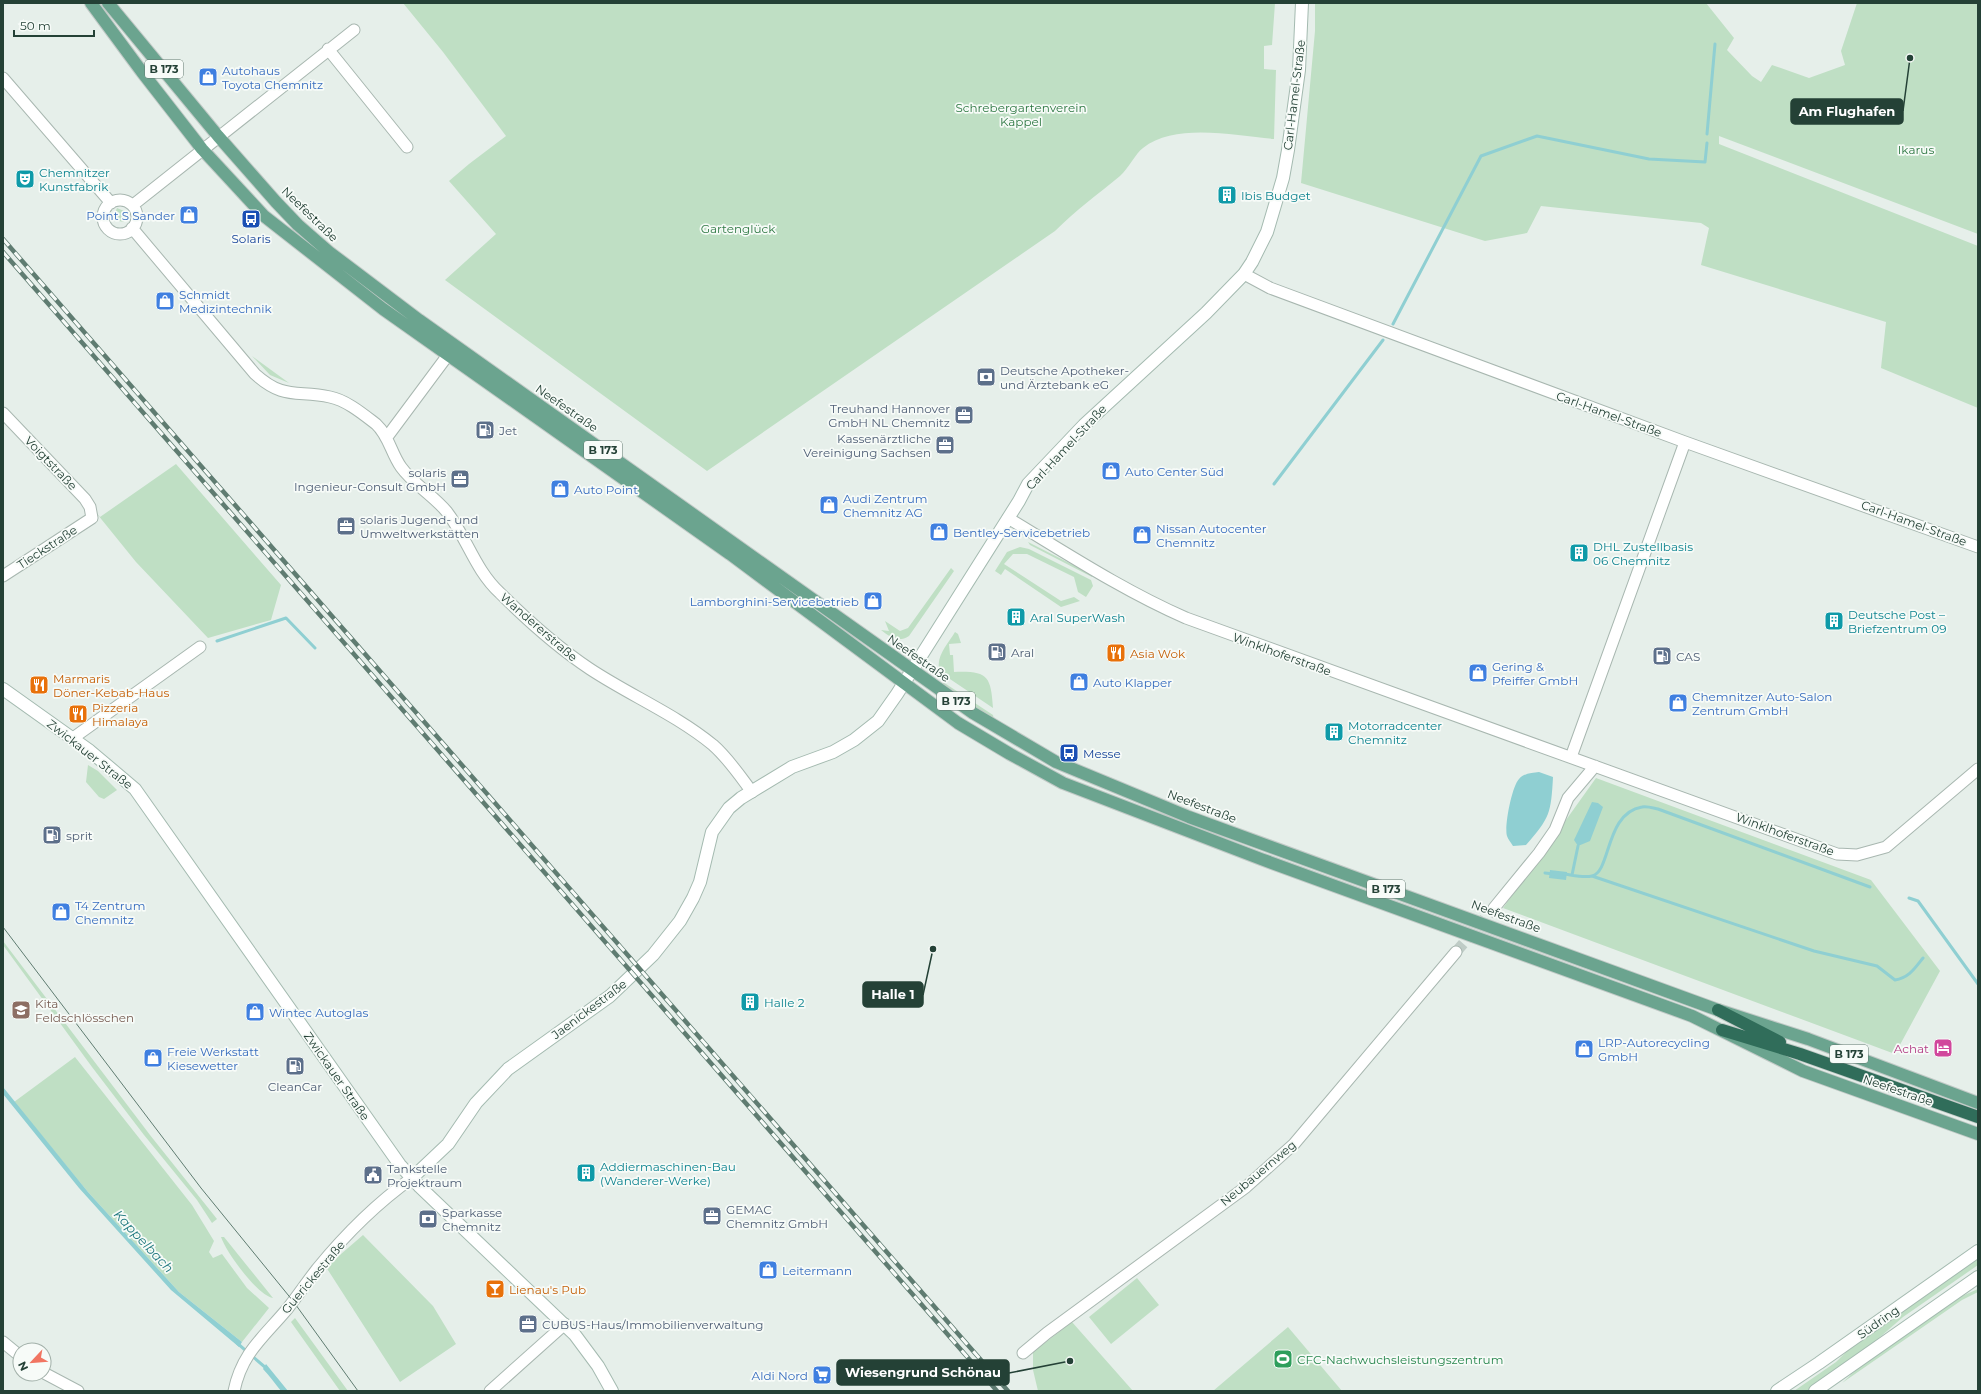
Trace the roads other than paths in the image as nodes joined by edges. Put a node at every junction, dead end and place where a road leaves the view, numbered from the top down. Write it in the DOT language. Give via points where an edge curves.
graph roads {
  1 [pos="91,3"];
  2 [pos="108,3"];
  3 [pos="1302,3"];
  4 [pos="354,30"];
  5 [pos="328,49"];
  6 [pos="3,78"];
  7 [pos="218,136"];
  8 [pos="407,147"];
  9 [pos="202,149"];
  10 [pos="111,203"];
  11 [pos="133,206"];
  12 [pos="132,228"];
  13 [pos="1244,274"];
  14 [pos="448,355"];
  15 [pos="3,413"];
  16 [pos="387,437"];
  17 [pos="1685,442"];
  18 [pos="92,518"];
  19 [pos="1008,518"];
  20 [pos="1978,547"];
  21 [pos="3,576"];
  22 [pos="200,647"];
  23 [pos="912,670"];
  24 [pos="903,683"];
  25 [pos="3,689"];
  26 [pos="73,738"];
  27 [pos="1571,757"];
  28 [pos="1595,766"];
  29 [pos="1978,769"];
  30 [pos="752,792"];
  31 [pos="1494,908"];
  32 [pos="1456,952"];
  33 [pos="1718,1010"];
  34 [pos="1722,1030"];
  35 [pos="1800,1054"];
  36 [pos="1978,1103"];
  37 [pos="1978,1117"];
  38 [pos="1978,1134"];
  39 [pos="412,1178"];
  40 [pos="1978,1251"];
  41 [pos="1978,1277"];
  42 [pos="565,1324"];
  43 [pos="3,1342"];
  44 [pos="12,1349"];
  45 [pos="1023,1353"];
  46 [pos="52,1377"];
  47 [pos="492,1390"];
  48 [pos="78,1391"];
  49 [pos="234,1391"];
  50 [pos="612,1391"];
  51 [pos="1777,1391"];
  52 [pos="1815,1391"];
  1 -- 9 [label="main road, Neefestraße / B 173"];
  2 -- 7 [label="main road, Neefestraße / B 173"];
  3 -- 13 [label="main road, Carl-Hamel-Straße" via="1294,114 1282,178 1267,232"];
  4 -- 5 [label="street"];
  5 -- 7 [label="street"];
  5 -- 8 [label="street"];
  6 -- 10 [label="street"];
  7 -- 9 [label="street"];
  7 -- 23 [label="main road, Neefestraße / B 173" via="298,225 370,285"];
  9 -- 11 [label="street"];
  9 -- 14 [label="main road, Neefestraße / B 173" via="264,216 354,287"];
  10 -- 11 [label="street" via="122,200"];
  10 -- 12 [label="street" via="104,214 107,227 119,233"];
  11 -- 12 [label="street" via="137,215"];
  12 -- 16 [label="street" via="260,378 280,391 331,397 342,402 376,425"];
  13 -- 17 [label="street, Carl-Hamel-Straße" via="1270,288"];
  13 -- 19 [label="main road, Carl-Hamel-Straße" via="1206,313 1084,425 1028,484"];
  14 -- 16 [label="street"];
  14 -- 24 [label="main road, Neefestraße / B 173" via="730,554"];
  15 -- 18 [label="street, Voigtstraße" via="85,498"];
  16 -- 30 [label="street, Wandererstraße" via="401,467 447,512 481,571 500,593 561,648 608,680 665,711 713,746"];
  17 -- 20 [label="street, Carl-Hamel-Straße"];
  17 -- 27 [label="street"];
  18 -- 21 [label="street, Tieckstraße"];
  19 -- 23 [label="main road, Carl-Hamel-Straße"];
  19 -- 27 [label="street, Winklhoferstraße" via="1105,576 1181,616"];
  22 -- 26 [label="street"];
  23 -- 24 [label="main road, Jaenickestraße"];
  23 -- 33 [label="main road, Neefestraße / B 173" via="972,713 1056,762 1231,832"];
  24 -- 30 [label="main road, Jaenickestraße" via="878,721 854,740 833,752 792,767"];
  24 -- 34 [label="main road, Neefestraße / B 173" via="958,723 1063,782 1261,859 1692,1016"];
  25 -- 26 [label="main road, Zwickauer Straße"];
  26 -- 39 [label="main road, Zwickauer Straße" via="135,789 352,1099"];
  27 -- 28 [label="street, Winklhoferstraße"];
  28 -- 29 [label="street, Winklhoferstraße" via="1837,854 1857,855 1886,847"];
  28 -- 31 [label="street" via="1568,798 1555,830 1539,854"];
  30 -- 39 [label="main road, Jaenickestraße" via="732,805 716,824 693,898 680,921 654,954 610,996 508,1068 476,1103 448,1144"];
  32 -- 45 [label="street, Neubauernweg" via="1294,1144 1246,1186 1046,1333"];
  33 -- 35 [label="highway, Neefestraße / B 173"];
  33 -- 36 [label="main road, B 173" via="1808,1039"];
  34 -- 35 [label="highway, Neefestraße / B 173"];
  34 -- 38 [label="main road, Neefestraße" via="1803,1071"];
  35 -- 37 [label="highway, Neefestraße / B 173"];
  39 -- 42 [label="main road, Zwickauer Straße"];
  39 -- 49 [label="street, Guerickestraße" via="389,1195 326,1258 245,1358"];
  40 -- 51 [label="main road, Südring"];
  41 -- 52 [label="main road, Südring"];
  42 -- 47 [label="street"];
  42 -- 50 [label="main road, Zwickauer Straße" via="598,1366"];
  43 -- 44 [label="street"];
  46 -- 48 [label="street"];
}
